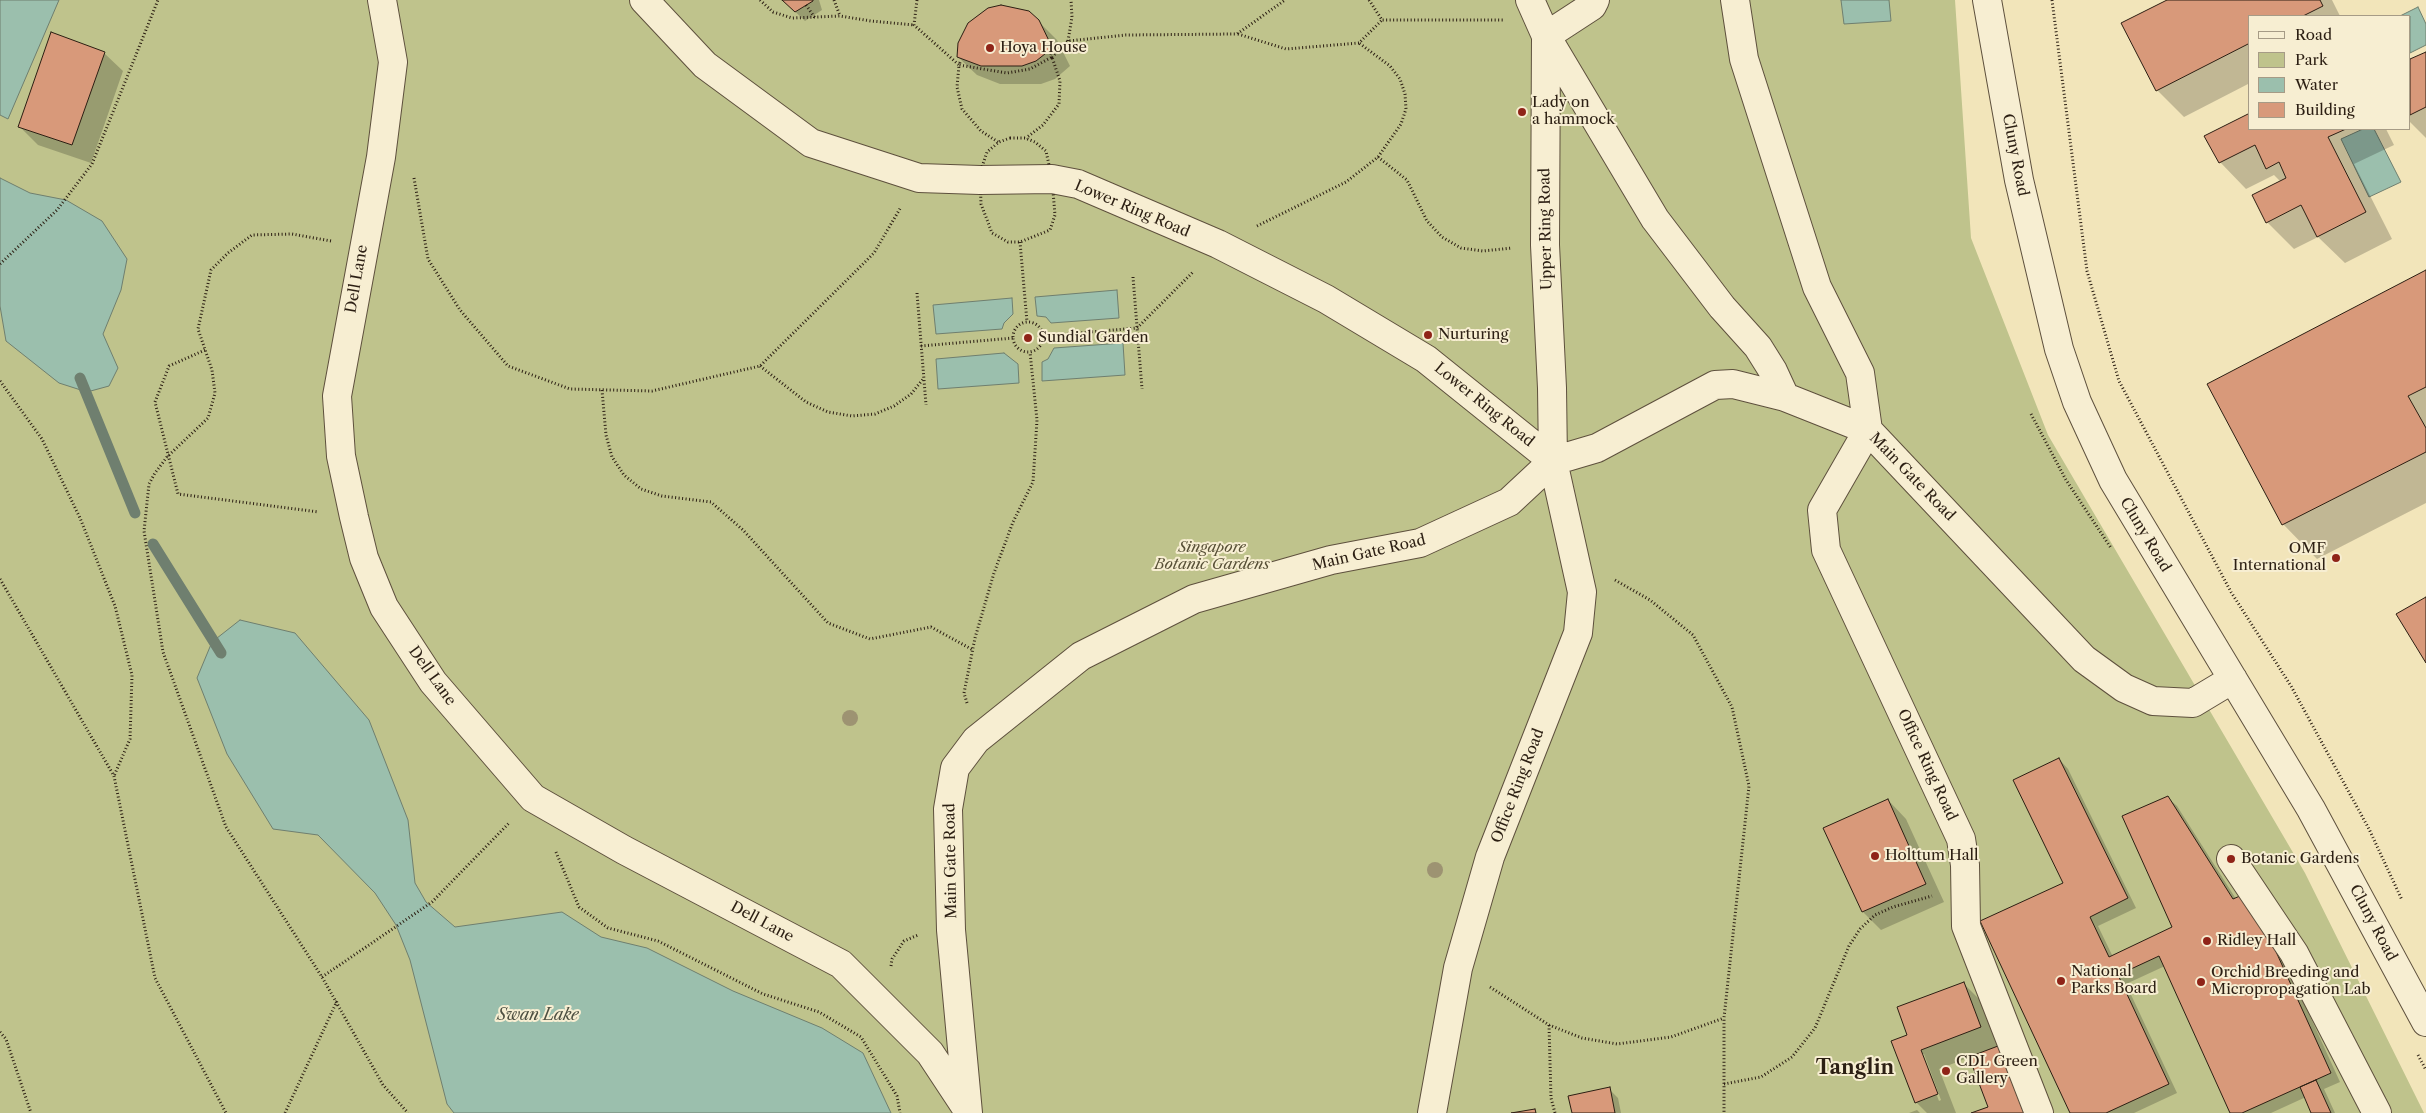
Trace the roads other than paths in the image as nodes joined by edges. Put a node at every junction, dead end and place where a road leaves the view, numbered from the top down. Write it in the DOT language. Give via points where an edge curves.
graph roads {
  1 [pos="382,0"];
  2 [pos="644,0"];
  3 [pos="1595,0"];
  4 [pos="1735,0"];
  5 [pos="1987,0"];
  6 [pos="1538,19"];
  7 [pos="1785,397"];
  8 [pos="1868,430"];
  9 [pos="1553,461"];
  10 [pos="2233,679"];
  11 [pos="2231,859"];
  12 [pos="2426,1022"];
  13 [pos="968,1111"];
  14 [pos="1432,1113"];
  15 [pos="2039,1113"];
  16 [pos="2377,1113"];
  1 -- 13 [label="street, Dell Lane" via="393,62 380,157 337,396 340,456 364,558 384,607 433,682 533,798 840,964 930,1053"];
  2 -- 9 [label="street, Lower Ring Road" via="705,65 811,142 919,178 1052,179 1078,184 1218,244 1326,299 1426,359"];
  3 -- 6 [label="street" via="1592,6"];
  4 -- 8 [label="street" via="1744,59 1817,287 1860,373"];
  5 -- 10 [label="street, Cluny Road" via="2019,180 2059,349 2077,402 2113,480"];
  6 -- 7 [label="street" via="1655,219 1722,307 1758,347"];
  6 -- 9 [label="street, Upper Ring Road"];
  7 -- 8 [label="street, Main Gate Road"];
  7 -- 9 [label="street, Main Gate Road" via="1733,384 1715,385 1597,448"];
  8 -- 10 [label="street, Main Gate Road" via="2084,659 2124,688 2153,701 2193,703"];
  8 -- 15 [label="street, Office Ring Road" via="1822,510 1826,550 1961,839 1966,926"];
  9 -- 13 [label="street, Main Gate Road" via="1509,502 1420,543 1331,560 1194,599 1080,656 976,740 955,768 948,808 952,930"];
  9 -- 14 [label="street, Office Ring Road" via="1582,592 1578,633 1490,857 1458,968"];
  10 -- 12 [label="street, Cluny Road" via="2312,808"];
  11 -- 16 [label="street" via="2294,953"];
}
